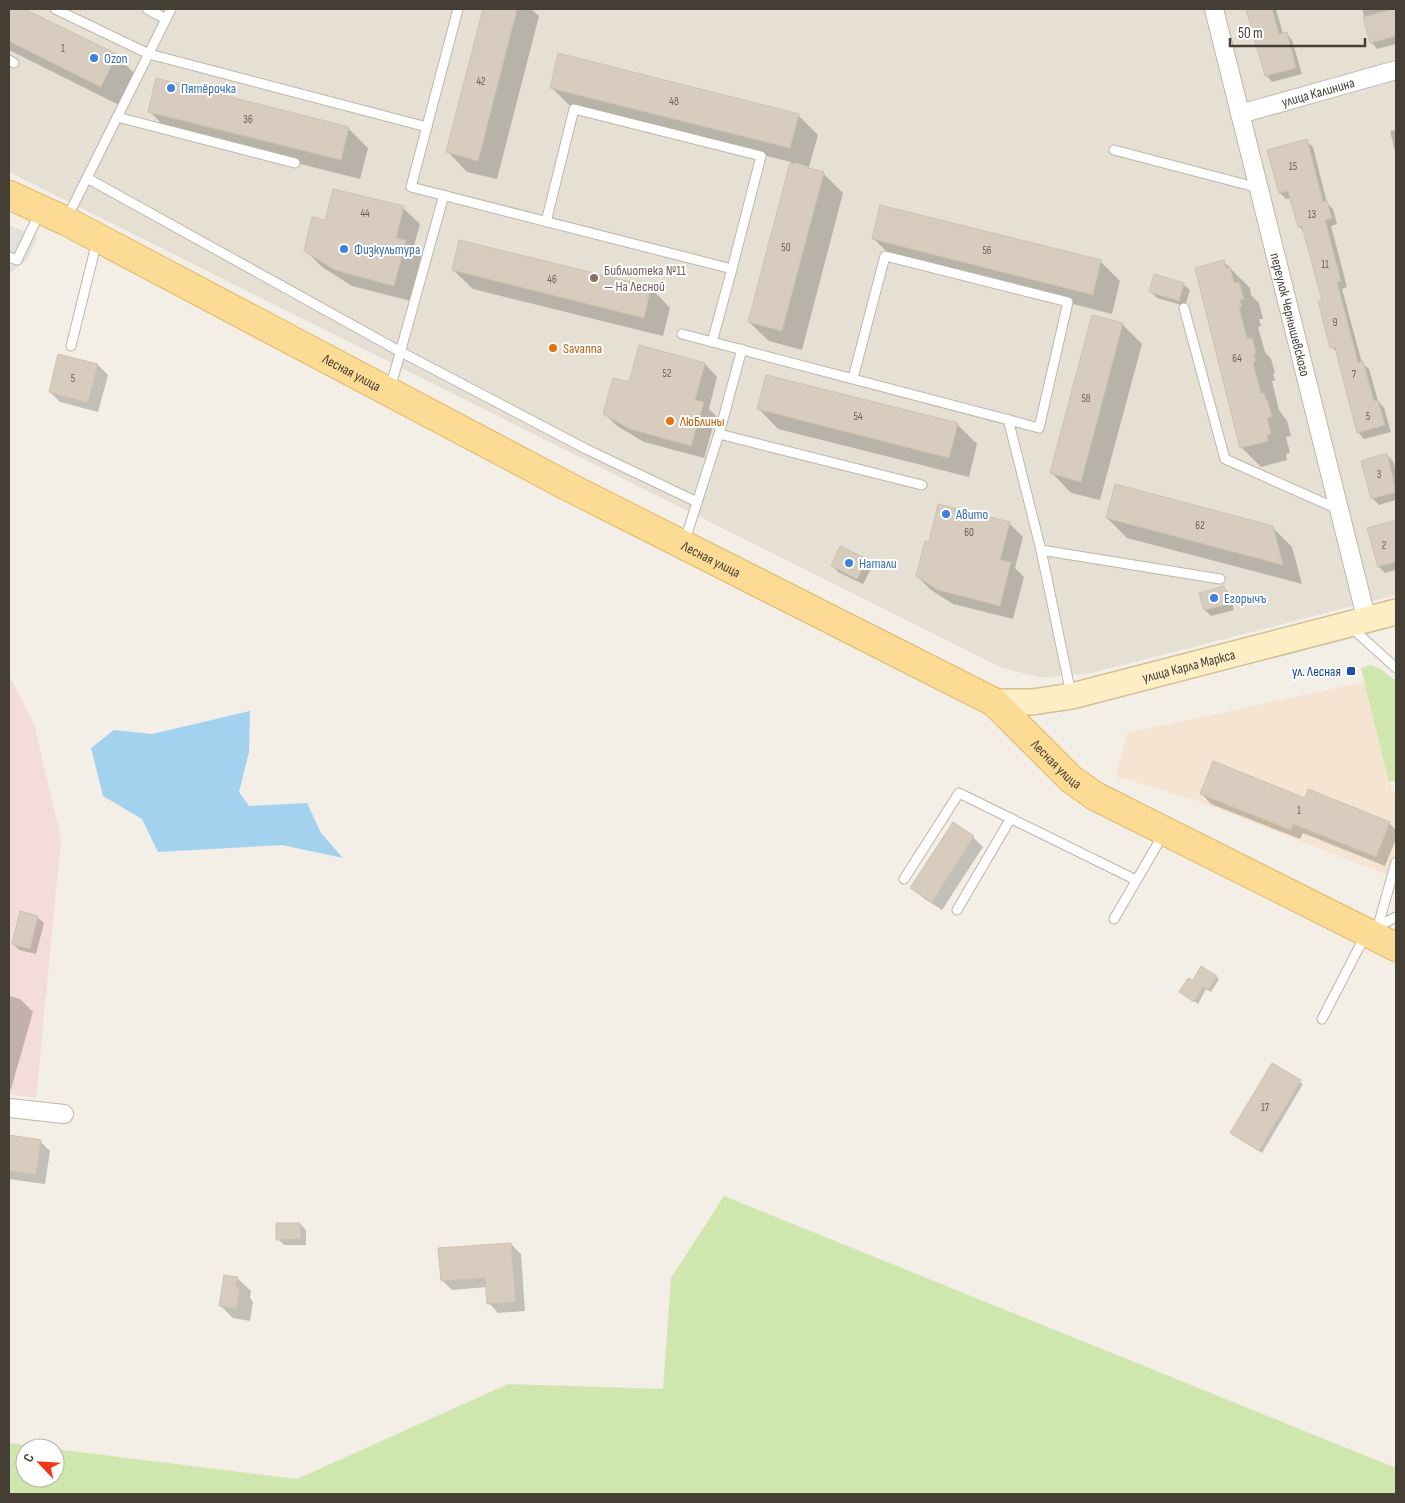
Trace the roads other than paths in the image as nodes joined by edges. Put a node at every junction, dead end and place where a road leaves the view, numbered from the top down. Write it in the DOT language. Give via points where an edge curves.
graph roads {
  1 [pos="55,9"];
  2 [pos="147,9"];
  3 [pos="171,9"];
  4 [pos="458,9"];
  5 [pos="1214,9"];
  6 [pos="166,19"];
  7 [pos="149,54"];
  8 [pos="1396,70"];
  9 [pos="1240,114"];
  10 [pos="117,117"];
  11 [pos="428,128"];
  12 [pos="1114,150"];
  13 [pos="295,163"];
  14 [pos="87,178"];
  15 [pos="1259,188"];
  16 [pos="9,195"];
  17 [pos="444,195"];
  18 [pos="41,210"];
  19 [pos="66,221"];
  20 [pos="546,222"];
  21 [pos="98,238"];
  22 [pos="9,257"];
  23 [pos="732,269"];
  24 [pos="1184,308"];
  25 [pos="682,334"];
  26 [pos="712,342"];
  27 [pos="71,346"];
  28 [pos="742,349"];
  29 [pos="400,352"];
  30 [pos="853,378"];
  31 [pos="389,392"];
  32 [pos="1008,419"];
  33 [pos="719,434"];
  34 [pos="922,486"];
  35 [pos="697,502"];
  36 [pos="1340,510"];
  37 [pos="683,546"];
  38 [pos="1041,550"];
  39 [pos="1220,579"];
  40 [pos="1378,619"];
  41 [pos="1396,668"];
  42 [pos="1072,696"];
  43 [pos="994,702"];
  44 [pos="1011,818"];
  45 [pos="1165,831"];
  46 [pos="1396,862"];
  47 [pos="904,879"];
  48 [pos="1136,880"];
  49 [pos="957,910"];
  50 [pos="1396,917"];
  51 [pos="1114,919"];
  52 [pos="1373,929"];
  53 [pos="1396,947"];
  54 [pos="1322,1019"];
  55 [pos="9,1108"];
  56 [pos="64,1114"];
  1 -- 7 [label="lane"];
  2 -- 6 [label="lane"];
  3 -- 6 [label="lane"];
  4 -- 11 [label="lane"];
  5 -- 9 [label="street, переулок Чернышевского"];
  6 -- 7 [label="lane"];
  7 -- 10 [label="lane"];
  7 -- 11 [label="lane"];
  8 -- 9 [label="street, улица Калинина"];
  9 -- 15 [label="street, переулок Чернышевского"];
  10 -- 13 [label="lane"];
  10 -- 14 [label="lane"];
  11 -- 17 [label="lane" via="411,187"];
  12 -- 15 [label="lane"];
  14 -- 19 [label="lane"];
  14 -- 29 [label="lane"];
  15 -- 36 [label="street, переулок Чернышевского"];
  16 -- 18 [label="main road, Лесная улица"];
  17 -- 20 [label="lane"];
  17 -- 29 [label="lane"];
  18 -- 19 [label="main road, Лесная улица"];
  18 -- 22 [label="lane" via="17,260"];
  19 -- 21 [label="main road, Лесная улица"];
  20 -- 23 [label="lane"];
  20 -- 23 [label="lane" via="574,109 761,156"];
  21 -- 27 [label="lane"];
  21 -- 31 [label="main road, Лесная улица"];
  23 -- 26 [label="lane"];
  24 -- 36 [label="lane" via="1225,459"];
  25 -- 26 [label="lane"];
  26 -- 28 [label="lane"];
  28 -- 30 [label="lane"];
  28 -- 33 [label="lane"];
  29 -- 31 [label="lane"];
  29 -- 35 [label="lane" via="586,450"];
  30 -- 32 [label="lane"];
  30 -- 32 [label="lane" via="885,256 1068,302 1039,428"];
  31 -- 37 [label="main road, Лесная улица"];
  32 -- 38 [label="lane"];
  33 -- 34 [label="lane"];
  33 -- 35 [label="lane"];
  35 -- 37 [label="lane"];
  36 -- 40 [label="street, переулок Чернышевского"];
  37 -- 43 [label="main road, Лесная улица"];
  38 -- 39 [label="lane"];
  38 -- 42 [label="lane"];
  40 -- 41 [label="lane"];
  40 -- 42 [label="main road, улица Карла Маркса"];
  42 -- 43 [label="main road, улица Карла Маркса" via="1032,702"];
  43 -- 45 [label="main road, Лесная улица" via="1071,779 1095,796"];
  44 -- 47 [label="lane" via="959,793"];
  44 -- 48 [label="lane"];
  44 -- 49 [label="lane"];
  45 -- 48 [label="lane"];
  45 -- 52 [label="main road, Лесная улица"];
  46 -- 52 [label="lane"];
  48 -- 51 [label="lane"];
  50 -- 52 [label="lane"];
  52 -- 53 [label="main road, Лесная улица"];
  52 -- 54 [label="lane"];
  55 -- 56 [label="street"];
}
